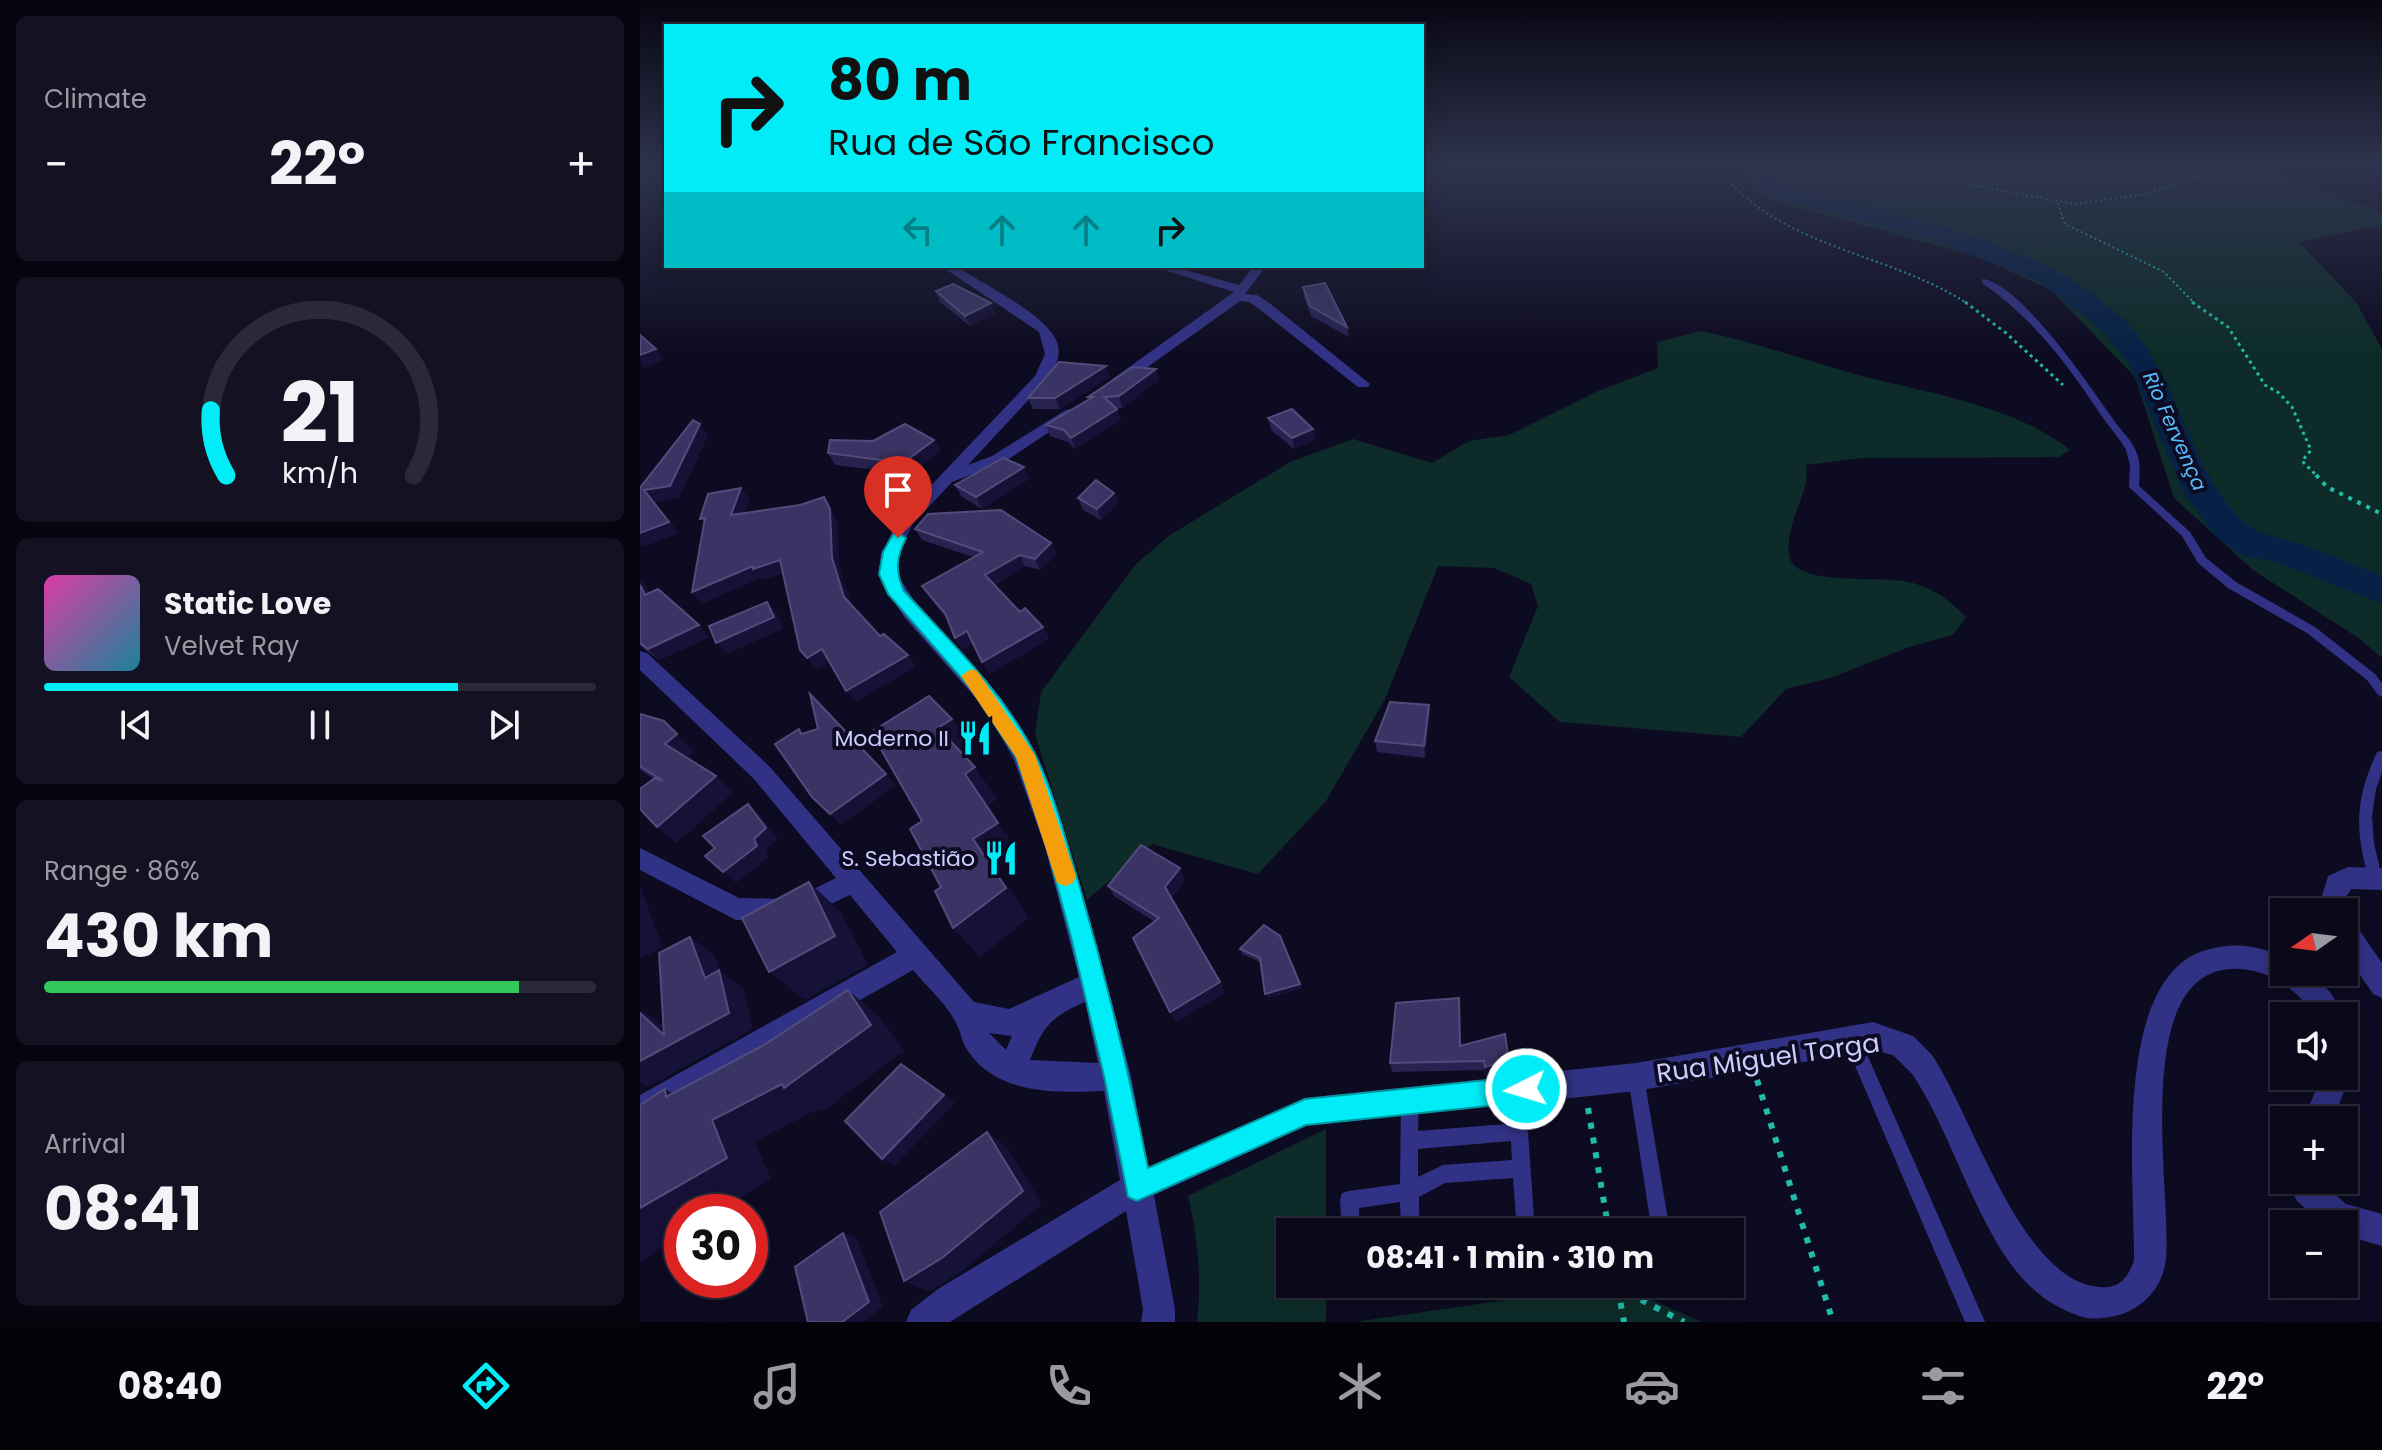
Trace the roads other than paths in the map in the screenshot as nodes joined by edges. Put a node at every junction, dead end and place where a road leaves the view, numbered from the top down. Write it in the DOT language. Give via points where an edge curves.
graph roads {
  1 [pos="950,268"];
  2 [pos="1164,268"];
  3 [pos="1258,268"];
  4 [pos="1985,281"];
  5 [pos="1238,294"];
  6 [pos="1363,384"];
  7 [pos="1107,389"];
  8 [pos="1081,406"];
  9 [pos="943,481"];
  10 [pos="640,658"];
  11 [pos="2382,692"];
  12 [pos="2382,756"];
  13 [pos="640,858"];
  14 [pos="2378,878"];
  15 [pos="855,881"];
  16 [pos="2333,898"];
  17 [pos="2358,950"];
  18 [pos="916,955"];
  19 [pos="2270,963"];
  20 [pos="1094,984"];
  21 [pos="2382,985"];
  22 [pos="2307,986"];
  23 [pos="2323,1002"];
  24 [pos="1049,1004"];
  25 [pos="966,1013"];
  26 [pos="1852,1040"];
  27 [pos="1013,1069"];
  28 [pos="1117,1076"];
  29 [pos="1636,1077"];
  30 [pos="1410,1099"];
  31 [pos="640,1111"];
  32 [pos="1409,1141"];
  33 [pos="1521,1168"];
  34 [pos="1137,1187"];
  35 [pos="1410,1192"];
  36 [pos="2310,1194"];
  37 [pos="1350,1218"];
  38 [pos="1410,1218"];
  39 [pos="1525,1218"];
  40 [pos="1659,1218"];
  41 [pos="2382,1230"];
  42 [pos="923,1322"];
  43 [pos="1158,1322"];
  44 [pos="1975,1322"];
  1 -- 9 [label="street" via="1031,318 1054,342 1052,360 1041,378"];
  2 -- 5 [label="street"];
  3 -- 5 [label="street"];
  4 -- 11 [label="lane" via="2016,304 2087,384 2129,445 2136,468 2134,487 2186,534 2202,560 2232,585 2311,630 2371,677"];
  5 -- 6 [label="street" via="1263,305"];
  5 -- 7 [label="street"];
  8 -- 9 [label="street" via="998,459"];
  9 -- 20 [label="street" via="905,523 887,574 896,594 978,684 1025,755"];
  10 -- 15 [label="street" via="761,772"];
  12 -- 14 [label="lane" via="2368,789 2363,832"];
  13 -- 15 [label="street" via="736,909 795,910"];
  14 -- 16 [label="street" via="2348,878 2337,884"];
  15 -- 18 [label="street"];
  17 -- 21 [label="street"];
  18 -- 25 [label="street"];
  18 -- 31 [label="street"];
  19 -- 26 [label="street, Rua Miguel Torga" via="2244,956 2203,961 2185,973 2166,1000 2148,1083 2150,1261 2140,1289 2125,1300 2103,1305 2075,1300 2039,1275 2018,1249 1913,1053 1894,1040"];
  20 -- 24 [label="street"];
  20 -- 28 [label="street"];
  22 -- 23 [label="street, Rua Miguel Torga"];
  24 -- 25 [label="street" via="1010,1023"];
  24 -- 27 [label="street" via="1028,1030"];
  25 -- 27 [label="street" via="978,1042"];
  26 -- 29 [label="street, Rua Miguel Torga"];
  26 -- 44 [label="lane"];
  27 -- 28 [label="street" via="1044,1079"];
  28 -- 34 [label="street"];
  29 -- 30 [label="street, Rua Miguel Torga"];
  29 -- 40 [label="lane"];
  30 -- 32 [label="lane"];
  30 -- 34 [label="street, Rua Miguel Torga" via="1305,1112"];
  32 -- 33 [label="lane" via="1519,1132"];
  32 -- 35 [label="lane"];
  33 -- 35 [label="lane" via="1443,1174"];
  33 -- 39 [label="lane"];
  34 -- 42 [label="street, Rua Miguel Torga"];
  34 -- 43 [label="street"];
  35 -- 37 [label="lane" via="1349,1200"];
  35 -- 38 [label="lane"];
  36 -- 41 [label="street" via="2335,1215 2362,1228"];
}
